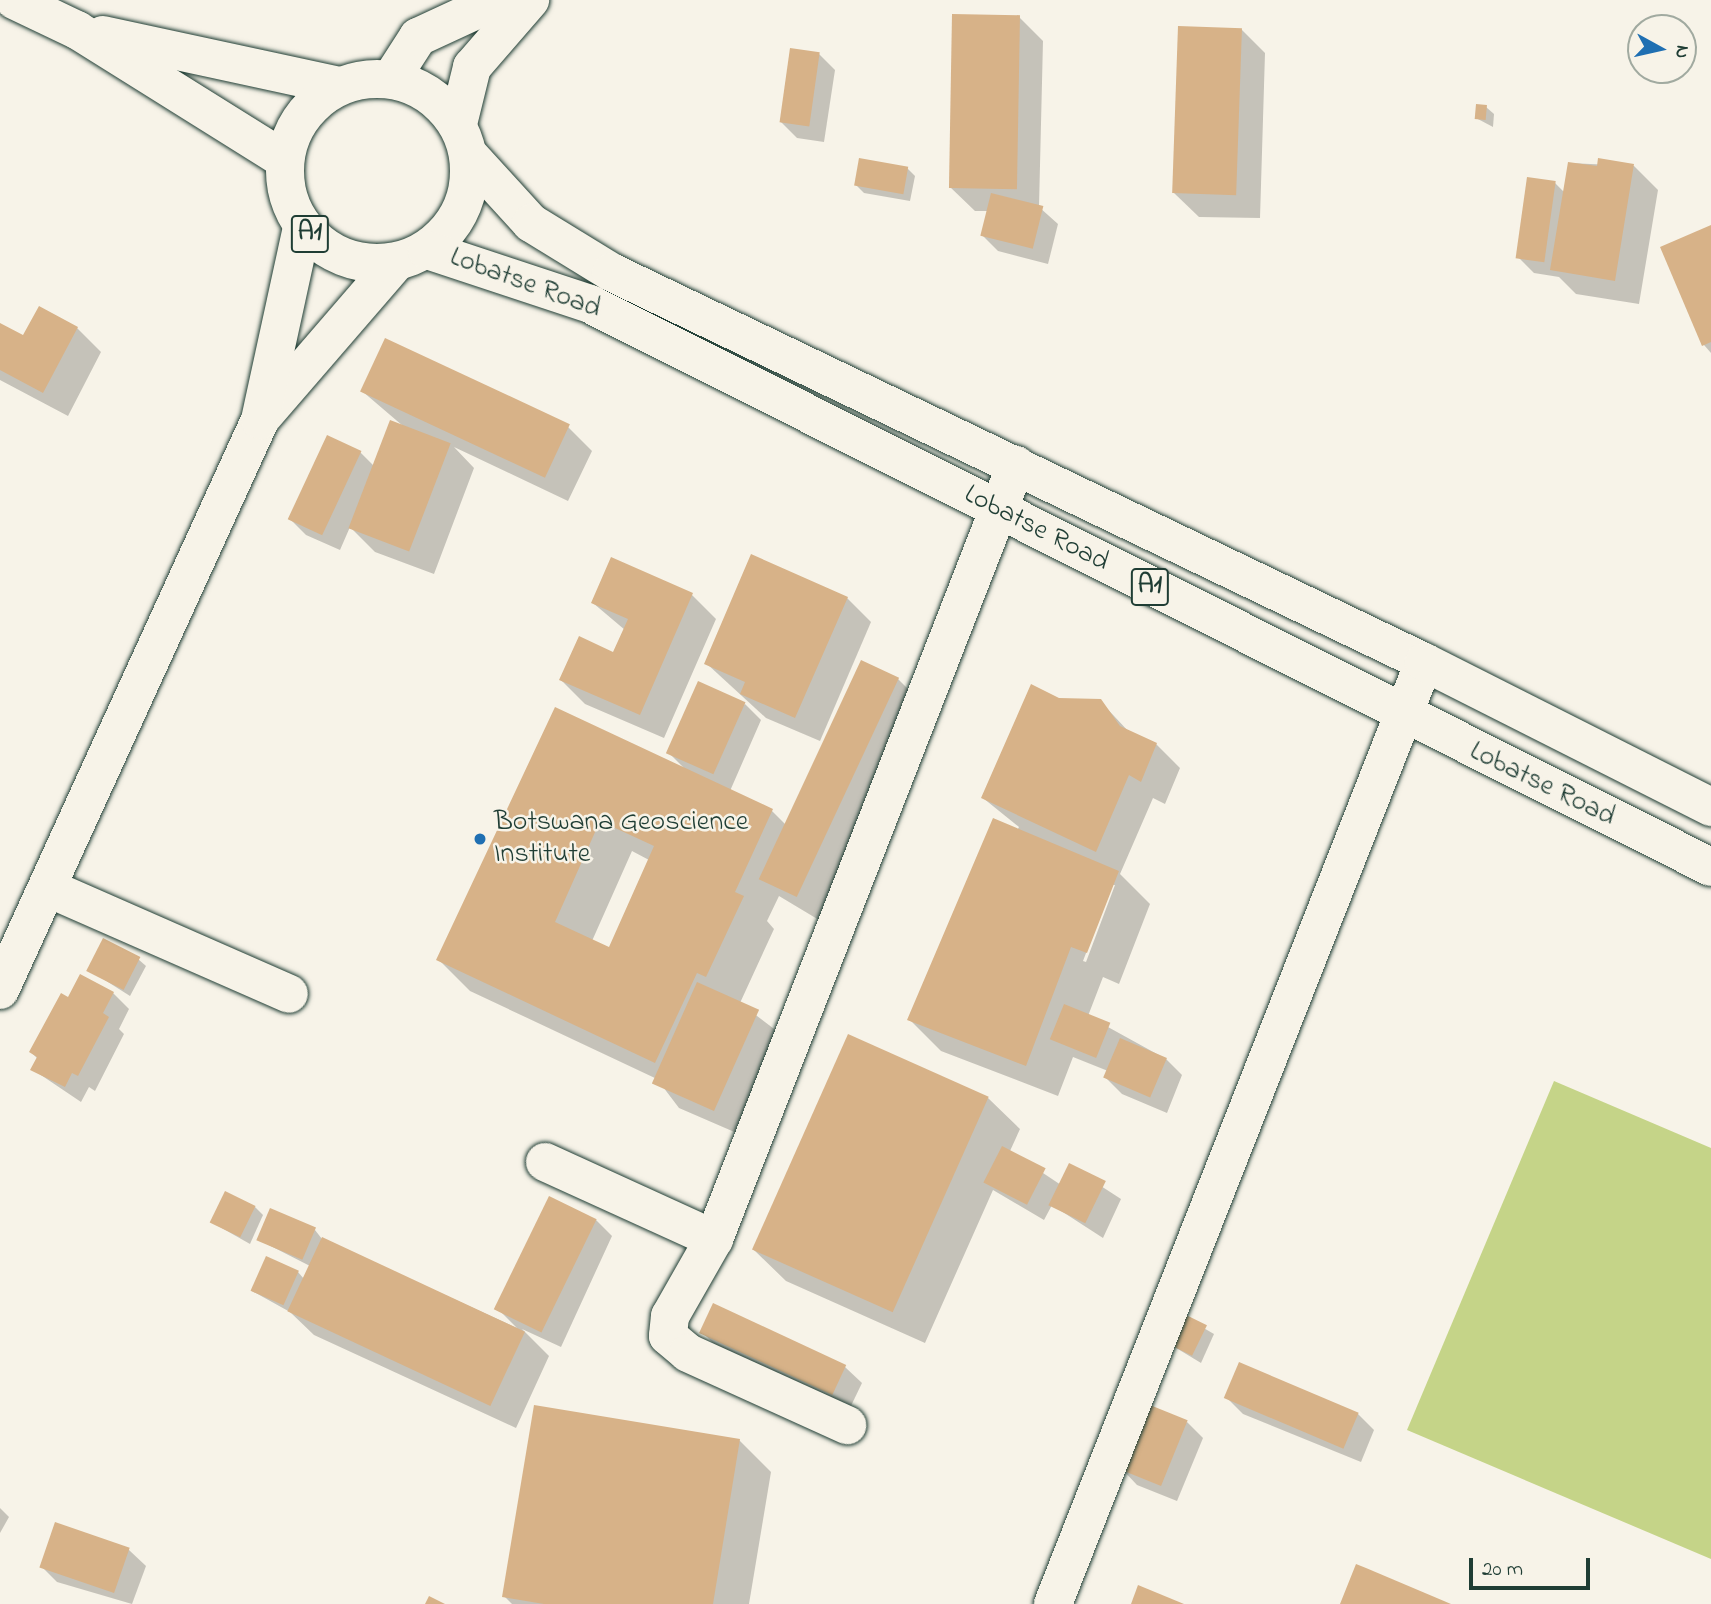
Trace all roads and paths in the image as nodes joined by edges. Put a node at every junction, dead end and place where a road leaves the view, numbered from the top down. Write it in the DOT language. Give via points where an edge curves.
graph roads {
  1 [pos="14,0"];
  2 [pos="498,0"];
  3 [pos="530,0"];
  4 [pos="77,30"];
  5 [pos="391,79"];
  6 [pos="339,86"];
  7 [pos="463,140"];
  8 [pos="285,160"];
  9 [pos="302,227"];
  10 [pos="411,257"];
  11 [pos="260,420"];
  12 [pos="1016,465"];
  13 [pos="995,508"];
  14 [pos="1424,662"];
  15 [pos="1401,716"];
  16 [pos="1711,807"];
  17 [pos="1711,867"];
  18 [pos="48,888"];
  19 [pos="0,989"];
  20 [pos="289,994"];
  21 [pos="545,1162"];
  22 [pos="714,1239"];
  23 [pos="848,1425"];
  24 [pos="1053,1604"];
  1 -- 4 [label="main road, Lobatse Road / A1"];
  2 -- 5 [label="main road" via="418,37"];
  3 -- 7 [label="main road" via="472,67"];
  4 -- 6 [label="main road, Lobatse Road / A1"];
  4 -- 8 [label="main road, Lobatse Road / A1"];
  5 -- 6 [label="main road, Lobatse Road / A1"];
  5 -- 7 [label="main road, Lobatse Road / A1" via="429,93"];
  6 -- 8 [label="main road, Lobatse Road / A1" via="313,104 294,129"];
  7 -- 10 [label="main road, Lobatse Road" via="464,203 454,225"];
  7 -- 12 [label="main road, Lobatse Road / A1" via="531,223 611,272"];
  8 -- 9 [label="main road, Lobatse Road / A1" via="287,194"];
  9 -- 10 [label="main road, Lobatse Road / A1" via="328,250 360,263"];
  9 -- 11 [label="main road"];
  10 -- 11 [label="main road"];
  10 -- 13 [label="main road, Lobatse Road / A1" via="590,304"];
  11 -- 18 [label="main road"];
  12 -- 13 [label="main road"];
  12 -- 14 [label="main road, Lobatse Road / A1"];
  13 -- 15 [label="main road, Lobatse Road / A1"];
  13 -- 22 [label="main road"];
  14 -- 15 [label="main road"];
  14 -- 16 [label="main road, Lobatse Road / A1"];
  15 -- 17 [label="main road, Lobatse Road / A1"];
  15 -- 24 [label="main road"];
  18 -- 19 [label="main road"];
  18 -- 20 [label="main road"];
  21 -- 22 [label="main road"];
  22 -- 23 [label="main road" via="670,1316 671,1342"];
}
